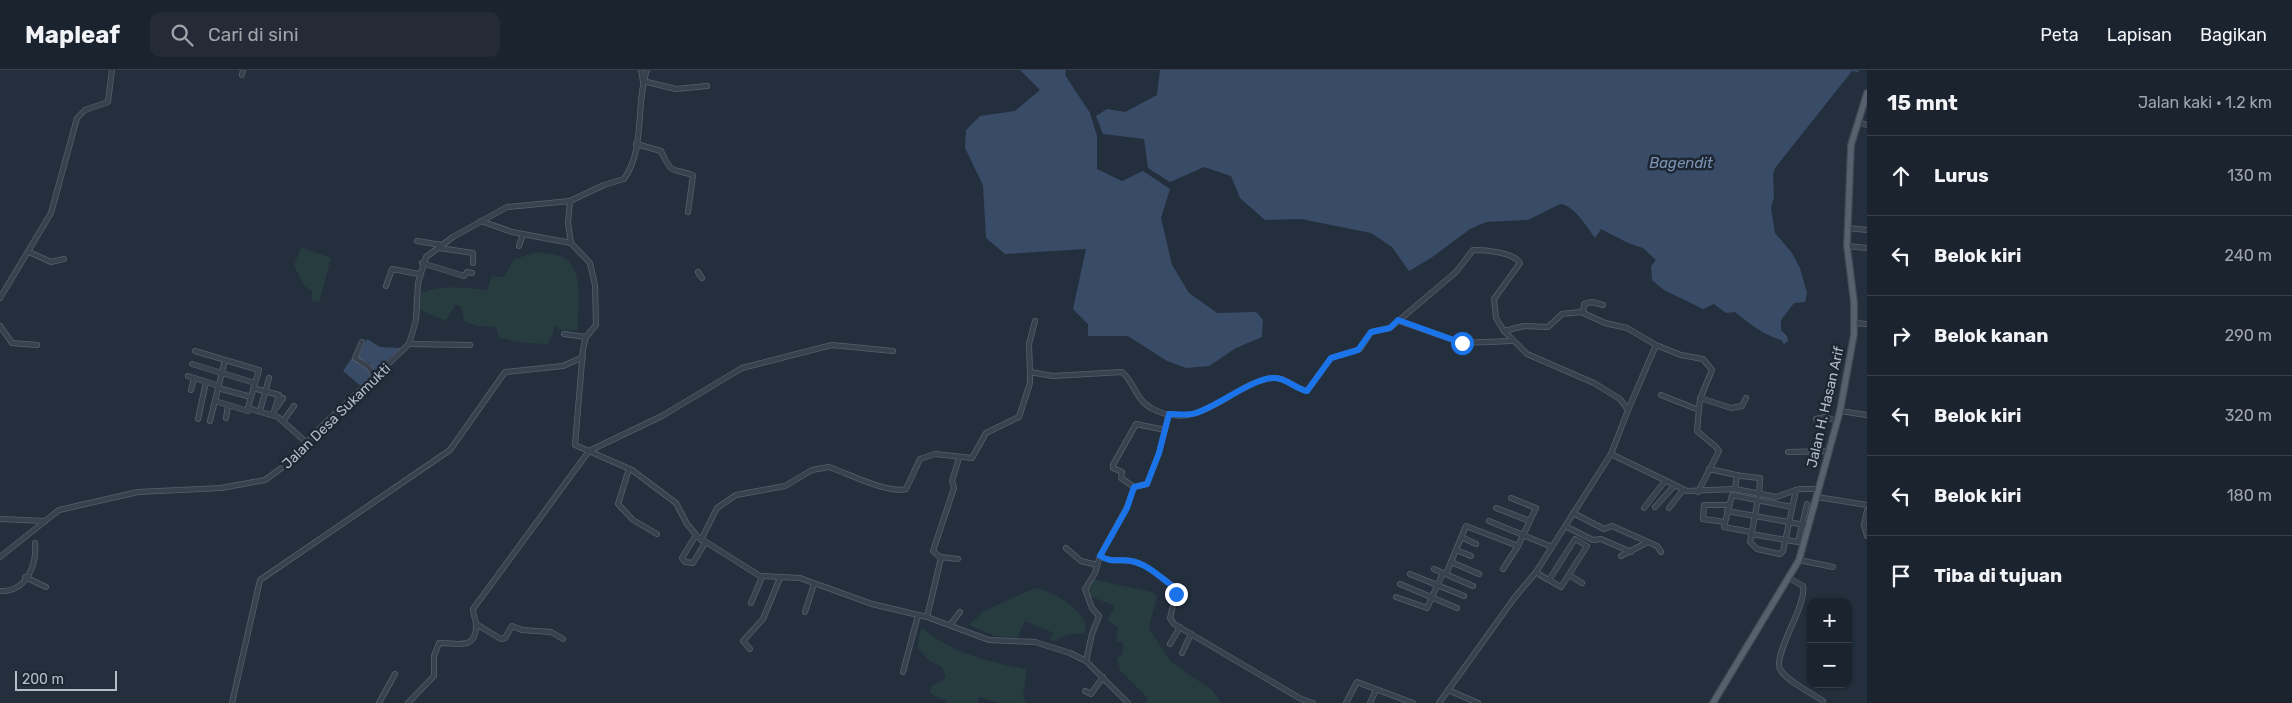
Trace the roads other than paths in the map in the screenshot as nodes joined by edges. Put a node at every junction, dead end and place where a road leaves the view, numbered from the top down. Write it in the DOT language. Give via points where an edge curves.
graph roads {
  1 [pos="112,70"];
  2 [pos="641,70"];
  3 [pos="647,70"];
  4 [pos="643,82"];
  5 [pos="707,86"];
  6 [pos="1867,93"];
  7 [pos="1857,122"];
  8 [pos="1867,125"];
  9 [pos="636,144"];
  10 [pos="570,201"];
  11 [pos="688,212"];
  12 [pos="481,221"];
  13 [pos="1848,228"];
  14 [pos="1867,230"];
  15 [pos="523,234"];
  16 [pos="417,241"];
  17 [pos="571,243"];
  18 [pos="519,246"];
  19 [pos="1848,246"];
  20 [pos="440,247"];
  21 [pos="1867,248"];
  22 [pos="29,252"];
  23 [pos="64,259"];
  24 [pos="422,263"];
  25 [pos="473,263"];
  26 [pos="472,273"];
  27 [pos="420,274"];
  28 [pos="386,286"];
  29 [pos="0,298"];
  30 [pos="1603,306"];
  31 [pos="1583,313"];
  32 [pos="1398,320"];
  33 [pos="1035,321"];
  34 [pos="1854,323"];
  35 [pos="1867,324"];
  36 [pos="0,326"];
  37 [pos="1504,331"];
  38 [pos="564,334"];
  39 [pos="586,337"];
  40 [pos="1511,341"];
  41 [pos="362,342"];
  42 [pos="409,344"];
  43 [pos="37,345"];
  44 [pos="470,345"];
  45 [pos="1656,345"];
  46 [pos="893,350"];
  47 [pos="195,351"];
  48 [pos="583,356"];
  49 [pos="225,360"];
  50 [pos="192,364"];
  51 [pos="1030,372"];
  52 [pos="222,373"];
  53 [pos="188,376"];
  54 [pos="194,378"];
  55 [pos="269,378"];
  56 [pos="374,379"];
  57 [pos="206,382"];
  58 [pos="254,385"];
  59 [pos="218,387"];
  60 [pos="191,390"];
  61 [pos="265,391"];
  62 [pos="1661,395"];
  63 [pos="251,397"];
  64 [pos="283,398"];
  65 [pos="1700,398"];
  66 [pos="1746,398"];
  67 [pos="215,401"];
  68 [pos="228,406"];
  69 [pos="294,406"];
  70 [pos="248,408"];
  71 [pos="1628,410"];
  72 [pos="1699,410"];
  73 [pos="260,411"];
  74 [pos="1840,411"];
  75 [pos="274,413"];
  76 [pos="1169,414"];
  77 [pos="1867,415"];
  78 [pos="226,418"];
  79 [pos="198,419"];
  80 [pos="1816,419"];
  81 [pos="210,421"];
  82 [pos="283,421"];
  83 [pos="1837,421"];
  84 [pos="1165,430"];
  85 [pos="307,442"];
  86 [pos="589,451"];
  87 [pos="1829,451"];
  88 [pos="1788,452"];
  89 [pos="1611,454"];
  90 [pos="959,458"];
  91 [pos="629,469"];
  92 [pos="1708,469"];
  93 [pos="1737,475"];
  94 [pos="1665,481"];
  95 [pos="1674,486"];
  96 [pos="1134,487"];
  97 [pos="1735,489"];
  98 [pos="1819,489"];
  99 [pos="1683,490"];
  100 [pos="1796,490"];
  101 [pos="1698,492"];
  102 [pos="1758,497"];
  103 [pos="1817,497"];
  104 [pos="1511,498"];
  105 [pos="1807,504"];
  106 [pos="1867,505"];
  107 [pos="1655,507"];
  108 [pos="1792,507"];
  109 [pos="1496,508"];
  110 [pos="1644,508"];
  111 [pos="1669,508"];
  112 [pos="1728,508"];
  113 [pos="1867,512"];
  114 [pos="1573,513"];
  115 [pos="1755,515"];
  116 [pos="0,519"];
  117 [pos="45,521"];
  118 [pos="1489,521"];
  119 [pos="1530,521"];
  120 [pos="1725,522"];
  121 [pos="1790,522"];
  122 [pos="1806,525"];
  123 [pos="1564,528"];
  124 [pos="1604,529"];
  125 [pos="1751,533"];
  126 [pos="657,534"];
  127 [pos="1524,534"];
  128 [pos="696,535"];
  129 [pos="1867,536"];
  130 [pos="1461,537"];
  131 [pos="1601,539"];
  132 [pos="1785,540"];
  133 [pos="703,541"];
  134 [pos="35,543"];
  135 [pos="1646,543"];
  136 [pos="1476,544"];
  137 [pos="1518,546"];
  138 [pos="1552,547"];
  139 [pos="1066,548"];
  140 [pos="1456,550"];
  141 [pos="1660,550"];
  142 [pos="1631,552"];
  143 [pos="1504,553"];
  144 [pos="1100,556"];
  145 [pos="1471,556"];
  146 [pos="1622,556"];
  147 [pos="0,557"];
  148 [pos="1510,557"];
  149 [pos="940,559"];
  150 [pos="958,559"];
  151 [pos="1799,560"];
  152 [pos="1450,562"];
  153 [pos="1097,565"];
  154 [pos="1833,567"];
  155 [pos="1434,569"];
  156 [pos="1503,569"];
  157 [pos="1444,573"];
  158 [pos="1537,573"];
  159 [pos="1410,574"];
  160 [pos="1478,574"];
  161 [pos="1569,575"];
  162 [pos="1791,575"];
  163 [pos="25,577"];
  164 [pos="762,577"];
  165 [pos="780,578"];
  166 [pos="1550,580"];
  167 [pos="1582,583"];
  168 [pos="814,584"];
  169 [pos="1400,584"];
  170 [pos="1438,585"];
  171 [pos="1473,586"];
  172 [pos="46,587"];
  173 [pos="1,591"];
  174 [pos="1464,596"];
  175 [pos="1396,597"];
  176 [pos="1432,598"];
  177 [pos="751,603"];
  178 [pos="1457,608"];
  179 [pos="805,612"];
  180 [pos="960,612"];
  181 [pos="918,615"];
  182 [pos="927,617"];
  183 [pos="476,624"];
  184 [pos="950,625"];
  185 [pos="1180,627"];
  186 [pos="1191,634"];
  187 [pos="562,639"];
  188 [pos="1170,644"];
  189 [pos="750,650"];
  190 [pos="1182,653"];
  191 [pos="1086,661"];
  192 [pos="903,672"];
  193 [pos="395,674"];
  194 [pos="1103,677"];
  195 [pos="1376,690"];
  196 [pos="1448,690"];
  197 [pos="1085,692"];
  198 [pos="1299,701"];
  199 [pos="1823,701"];
  200 [pos="232,703"];
  201 [pos="379,703"];
  202 [pos="408,703"];
  203 [pos="1127,703"];
  204 [pos="1313,703"];
  205 [pos="1346,703"];
  206 [pos="1370,703"];
  207 [pos="1413,703"];
  208 [pos="1439,703"];
  209 [pos="1478,703"];
  210 [pos="1713,703"];
  1 -- 22 [label="street" via="108,102 85,110 77,118 51,213"];
  2 -- 4 [label="street"];
  3 -- 4 [label="street"];
  4 -- 5 [label="street" via="676,89"];
  4 -- 9 [label="street"];
  6 -- 7 [label="main road, Jalan H. Hasan Arif"];
  7 -- 8 [label="street"];
  7 -- 13 [label="main road, Jalan H. Hasan Arif" via="1850,145"];
  9 -- 10 [label="street" via="624,180 604,185"];
  9 -- 11 [label="street" via="661,151 672,170 693,175"];
  10 -- 12 [label="street" via="509,207"];
  10 -- 17 [label="street" via="568,223"];
  12 -- 15 [label="street"];
  12 -- 20 [label="street"];
  13 -- 14 [label="street"];
  13 -- 19 [label="main road, Jalan H. Hasan Arif"];
  15 -- 17 [label="street"];
  15 -- 18 [label="street"];
  16 -- 20 [label="street"];
  17 -- 39 [label="street" via="594,271 596,325"];
  19 -- 21 [label="street"];
  19 -- 34 [label="main road, Jalan H. Hasan Arif"];
  20 -- 24 [label="street"];
  20 -- 25 [label="street" via="473,252"];
  22 -- 23 [label="street" via="51,262"];
  22 -- 29 [label="street"];
  24 -- 26 [label="street" via="463,276 467,272"];
  24 -- 27 [label="street, Jalan Desa Sukamukti"];
  27 -- 28 [label="street" via="392,269"];
  27 -- 42 [label="street, Jalan Desa Sukamukti" via="416,320"];
  30 -- 31 [label="street" via="1592,302 1584,304"];
  31 -- 37 [label="street" via="1562,314 1548,327 1524,326"];
  31 -- 45 [label="street" via="1627,328"];
  32 -- 37 [label="street" via="1456,272 1474,249 1519,261 1520,265 1494,299 1496,318"];
  32 -- 40 [label="street" via="1462,343"];
  32 -- 76 [label="street" via="1390,328 1371,332 1358,350 1331,358 1307,391 1280,378 1272,378 1194,414"];
  33 -- 51 [label="street" via="1029,344"];
  34 -- 35 [label="street"];
  34 -- 74 [label="main road, Jalan H. Hasan Arif"];
  36 -- 43 [label="street" via="12,343"];
  37 -- 40 [label="street"];
  38 -- 39 [label="street"];
  39 -- 48 [label="street"];
  40 -- 71 [label="street" via="1527,354 1571,371 1613,393"];
  41 -- 56 [label="street" via="355,358 370,368"];
  42 -- 44 [label="street"];
  42 -- 56 [label="street, Jalan Desa Sukamukti"];
  45 -- 65 [label="street" via="1703,359 1711,367"];
  45 -- 71 [label="street"];
  46 -- 86 [label="street" via="832,345 742,368 662,416"];
  47 -- 49 [label="street"];
  48 -- 86 [label="street" via="574,442"];
  48 -- 200 [label="street" via="563,366 505,372 450,450 260,580"];
  49 -- 52 [label="street"];
  49 -- 58 [label="street" via="259,370"];
  50 -- 52 [label="street"];
  51 -- 76 [label="street" via="1053,376 1124,373 1145,404"];
  51 -- 90 [label="street" via="1030,383 1017,419 986,433 974,456"];
  52 -- 58 [label="street"];
  52 -- 59 [label="street"];
  53 -- 54 [label="street"];
  54 -- 57 [label="street"];
  54 -- 60 [label="street"];
  55 -- 61 [label="street"];
  56 -- 85 [label="street, Jalan Desa Sukamukti"];
  57 -- 59 [label="street"];
  57 -- 79 [label="street"];
  58 -- 61 [label="street"];
  58 -- 63 [label="street"];
  59 -- 63 [label="street"];
  59 -- 67 [label="street"];
  61 -- 73 [label="street"];
  61 -- 75 [label="street" via="279,395"];
  62 -- 72 [label="street"];
  63 -- 70 [label="street"];
  64 -- 75 [label="street"];
  65 -- 66 [label="street" via="1733,408 1742,406"];
  65 -- 72 [label="street"];
  67 -- 68 [label="street"];
  67 -- 81 [label="street"];
  68 -- 70 [label="street" via="248,411"];
  68 -- 78 [label="street"];
  69 -- 82 [label="street"];
  70 -- 73 [label="street"];
  71 -- 89 [label="street"];
  72 -- 92 [label="street" via="1697,431 1718,451"];
  73 -- 75 [label="street"];
  74 -- 77 [label="street"];
  74 -- 83 [label="main road, Jalan H. Hasan Arif"];
  75 -- 82 [label="street"];
  76 -- 84 [label="street"];
  80 -- 83 [label="street" via="1825,417"];
  82 -- 85 [label="street"];
  83 -- 87 [label="main road, Jalan H. Hasan Arif"];
  84 -- 96 [label="street" via="1147,484"];
  84 -- 96 [label="street" via="1136,424 1113,465 1122,472 1121,478"];
  85 -- 117 [label="street, Jalan Desa Sukamukti" via="280,471 260,482 221,488 138,492 59,510"];
  86 -- 91 [label="street"];
  86 -- 183 [label="street" via="473,609"];
  87 -- 88 [label="street"];
  87 -- 98 [label="main road, Jalan H. Hasan Arif"];
  89 -- 94 [label="street"];
  89 -- 114 [label="street"];
  90 -- 133 [label="street" via="935,454 920,459 906,489 898,490 829,467 820,467 785,486 736,495 717,508"];
  90 -- 149 [label="street" via="952,481 954,488 933,551"];
  91 -- 126 [label="street" via="618,504 633,520"];
  91 -- 128 [label="street" via="676,503"];
  92 -- 93 [label="street"];
  92 -- 101 [label="street"];
  93 -- 97 [label="street"];
  93 -- 102 [label="street" via="1760,478"];
  94 -- 95 [label="street"];
  94 -- 110 [label="street"];
  95 -- 99 [label="street"];
  95 -- 107 [label="street"];
  96 -- 144 [label="street" via="1127,508"];
  97 -- 101 [label="street"];
  97 -- 102 [label="street"];
  98 -- 100 [label="street"];
  98 -- 103 [label="main road, Jalan H. Hasan Arif"];
  99 -- 101 [label="street"];
  99 -- 111 [label="street"];
  100 -- 102 [label="street" via="1776,497"];
  100 -- 108 [label="street"];
  102 -- 108 [label="street"];
  102 -- 112 [label="street" via="1732,494"];
  102 -- 115 [label="street"];
  103 -- 106 [label="street"];
  103 -- 122 [label="main road, Jalan H. Hasan Arif"];
  104 -- 119 [label="street" via="1536,508"];
  105 -- 122 [label="street"];
  108 -- 121 [label="street"];
  109 -- 119 [label="street"];
  112 -- 115 [label="street"];
  112 -- 120 [label="street"];
  112 -- 120 [label="street" via="1704,505 1703,518"];
  113 -- 129 [label="street" via="1864,525"];
  114 -- 123 [label="street"];
  114 -- 124 [label="street"];
  115 -- 121 [label="street"];
  115 -- 125 [label="street"];
  116 -- 117 [label="street"];
  117 -- 147 [label="street, Jalan Desa Sukamukti"];
  118 -- 127 [label="street"];
  119 -- 127 [label="street"];
  120 -- 125 [label="street" via="1724,526"];
  121 -- 122 [label="street"];
  121 -- 132 [label="street"];
  122 -- 132 [label="street" via="1798,541"];
  122 -- 151 [label="main road, Jalan H. Hasan Arif"];
  123 -- 131 [label="street" via="1593,540"];
  123 -- 138 [label="street"];
  123 -- 158 [label="street"];
  124 -- 131 [label="street"];
  124 -- 135 [label="street" via="1612,526"];
  125 -- 132 [label="street"];
  125 -- 132 [label="street" via="1750,542 1754,547 1780,554"];
  127 -- 137 [label="street"];
  127 -- 138 [label="street"];
  128 -- 133 [label="street"];
  128 -- 133 [label="street" via="682,559 685,562 693,563"];
  130 -- 136 [label="street"];
  130 -- 137 [label="street" via="1469,526"];
  130 -- 140 [label="street"];
  131 -- 142 [label="street"];
  133 -- 164 [label="street"];
  134 -- 163 [label="street" via="36,555"];
  135 -- 141 [label="street"];
  135 -- 142 [label="street"];
  137 -- 148 [label="street"];
  138 -- 158 [label="street"];
  139 -- 153 [label="street" via="1081,561"];
  140 -- 145 [label="street"];
  140 -- 152 [label="street"];
  142 -- 146 [label="street"];
  143 -- 148 [label="street"];
  144 -- 153 [label="street"];
  144 -- 185 [label="street" via="1110,562 1126,560 1141,564 1176,593 1170,618"];
  148 -- 156 [label="street"];
  149 -- 150 [label="street"];
  149 -- 182 [label="street"];
  151 -- 154 [label="street"];
  151 -- 162 [label="main road, Jalan H. Hasan Arif"];
  152 -- 157 [label="street"];
  152 -- 160 [label="street"];
  153 -- 191 [label="street" via="1084,592 1099,616"];
  155 -- 157 [label="street"];
  157 -- 170 [label="street"];
  157 -- 171 [label="street"];
  158 -- 166 [label="street"];
  158 -- 196 [label="street"];
  159 -- 170 [label="street"];
  161 -- 166 [label="street" via="1561,588"];
  161 -- 166 [label="street" via="1586,546 1575,539"];
  161 -- 167 [label="street"];
  162 -- 199 [label="street" via="1804,591 1778,666 1784,675"];
  162 -- 210 [label="main road, Jalan H. Hasan Arif"];
  163 -- 172 [label="street"];
  163 -- 173 [label="street" via="17,588"];
  164 -- 165 [label="street"];
  164 -- 177 [label="street"];
  165 -- 168 [label="street" via="800,578"];
  165 -- 189 [label="street" via="764,619 742,642"];
  168 -- 179 [label="street"];
  168 -- 181 [label="street" via="872,604"];
  169 -- 176 [label="street"];
  170 -- 174 [label="street"];
  170 -- 176 [label="street"];
  175 -- 176 [label="street" via="1426,609"];
  176 -- 178 [label="street"];
  180 -- 184 [label="street"];
  181 -- 182 [label="street"];
  181 -- 192 [label="street"];
  182 -- 184 [label="street"];
  183 -- 187 [label="street" via="501,639 512,626 528,631 551,632"];
  183 -- 202 [label="street" via="468,643 439,643 434,656 434,676"];
  184 -- 191 [label="street" via="989,640 1035,642"];
  185 -- 186 [label="street"];
  185 -- 188 [label="street"];
  186 -- 190 [label="street"];
  186 -- 198 [label="street"];
  191 -- 194 [label="street"];
  193 -- 201 [label="street"];
  194 -- 197 [label="street" via="1091,694"];
  194 -- 203 [label="street"];
  195 -- 205 [label="street" via="1356,682"];
  195 -- 206 [label="street"];
  195 -- 207 [label="street"];
  196 -- 208 [label="street"];
  196 -- 209 [label="street"];
  198 -- 204 [label="street"];
}
